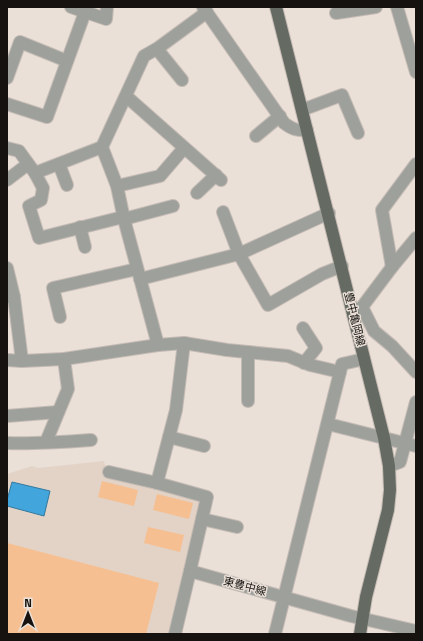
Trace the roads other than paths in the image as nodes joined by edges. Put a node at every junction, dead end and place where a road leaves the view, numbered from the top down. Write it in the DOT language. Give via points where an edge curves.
graph roads {
  1 [pos="71,7"];
  2 [pos="107,7"];
  3 [pos="276,7"];
  4 [pos="376,7"];
  5 [pos="397,7"];
  6 [pos="205,9"];
  7 [pos="85,12"];
  8 [pos="336,13"];
  9 [pos="157,49"];
  10 [pos="67,61"];
  11 [pos="416,72"];
  12 [pos="7,78"];
  13 [pos="182,80"];
  14 [pos="126,96"];
  15 [pos="7,104"];
  16 [pos="302,110"];
  17 [pos="280,116"];
  18 [pos="307,130"];
  19 [pos="358,133"];
  20 [pos="256,136"];
  21 [pos="102,147"];
  22 [pos="7,148"];
  23 [pos="184,148"];
  24 [pos="59,164"];
  25 [pos="416,164"];
  26 [pos="32,169"];
  27 [pos="7,180"];
  28 [pos="66,185"];
  29 [pos="117,186"];
  30 [pos="197,193"];
  31 [pos="174,206"];
  32 [pos="223,212"];
  33 [pos="329,213"];
  34 [pos="124,219"];
  35 [pos="80,227"];
  36 [pos="416,238"];
  37 [pos="86,247"];
  38 [pos="239,254"];
  39 [pos="342,266"];
  40 [pos="392,267"];
  41 [pos="7,268"];
  42 [pos="138,274"];
  43 [pos="11,297"];
  44 [pos="358,311"];
  45 [pos="60,317"];
  46 [pos="302,328"];
  47 [pos="184,343"];
  48 [pos="158,345"];
  49 [pos="248,352"];
  50 [pos="64,358"];
  51 [pos="364,359"];
  52 [pos="7,360"];
  53 [pos="22,361"];
  54 [pos="304,362"];
  55 [pos="415,368"];
  56 [pos="340,372"];
  57 [pos="248,401"];
  58 [pos="416,402"];
  59 [pos="58,412"];
  60 [pos="7,416"];
  61 [pos="328,424"];
  62 [pos="169,437"];
  63 [pos="384,438"];
  64 [pos="91,440"];
  65 [pos="46,442"];
  66 [pos="7,444"];
  67 [pos="411,444"];
  68 [pos="204,446"];
  69 [pos="389,466"];
  70 [pos="110,472"];
  71 [pos="157,483"];
  72 [pos="202,519"];
  73 [pos="237,527"];
  74 [pos="190,571"];
  75 [pos="284,597"];
  76 [pos="362,618"];
  77 [pos="416,631"];
  78 [pos="175,634"];
  79 [pos="275,634"];
  80 [pos="360,634"];
  1 -- 7 [label="street"];
  2 -- 7 [label="street" via="106,19"];
  3 -- 16 [label="main road, 豊中亀岡線"];
  4 -- 8 [label="street"];
  5 -- 11 [label="street"];
  6 -- 9 [label="street"];
  6 -- 17 [label="street"];
  7 -- 10 [label="street"];
  9 -- 13 [label="street"];
  9 -- 14 [label="street" via="144,56"];
  10 -- 12 [label="street" via="20,42"];
  10 -- 15 [label="street" via="48,117"];
  14 -- 21 [label="street"];
  14 -- 23 [label="street"];
  16 -- 18 [label="main road, 豊中亀岡線"];
  16 -- 19 [label="street" via="342,95"];
  17 -- 18 [label="street" via="291,129"];
  17 -- 20 [label="street"];
  18 -- 33 [label="main road, 豊中亀岡線"];
  21 -- 24 [label="street"];
  21 -- 29 [label="street"];
  22 -- 26 [label="street" via="19,151"];
  23 -- 29 [label="street" via="160,176"];
  23 -- 30 [label="street" via="218,178"];
  24 -- 26 [label="street"];
  24 -- 28 [label="street"];
  25 -- 40 [label="street" via="382,210"];
  26 -- 27 [label="street"];
  26 -- 35 [label="street" via="43,188 40,200 29,206 39,238"];
  29 -- 34 [label="street"];
  31 -- 34 [label="street"];
  32 -- 38 [label="street"];
  33 -- 38 [label="street"];
  33 -- 39 [label="main road, 豊中亀岡線"];
  34 -- 35 [label="street"];
  34 -- 42 [label="street"];
  35 -- 37 [label="street"];
  36 -- 40 [label="street"];
  38 -- 39 [label="street" via="268,305 322,274"];
  38 -- 42 [label="street"];
  39 -- 44 [label="main road, 豊中亀岡線"];
  40 -- 44 [label="street"];
  41 -- 43 [label="street"];
  42 -- 45 [label="street" via="53,288"];
  42 -- 48 [label="street"];
  43 -- 53 [label="street"];
  44 -- 51 [label="main road, 豊中亀岡線"];
  44 -- 55 [label="street" via="374,331"];
  46 -- 54 [label="street" via="316,348"];
  47 -- 48 [label="street"];
  47 -- 49 [label="street"];
  47 -- 62 [label="street" via="176,410"];
  48 -- 50 [label="street"];
  49 -- 54 [label="street" via="288,356"];
  49 -- 57 [label="street"];
  50 -- 53 [label="street"];
  50 -- 59 [label="street" via="68,389"];
  51 -- 56 [label="street" via="342,364"];
  51 -- 63 [label="main road, 豊中亀岡線"];
  52 -- 53 [label="street"];
  54 -- 56 [label="street"];
  56 -- 61 [label="street"];
  58 -- 67 [label="street"];
  59 -- 60 [label="street"];
  59 -- 65 [label="street"];
  61 -- 63 [label="street"];
  61 -- 75 [label="street"];
  62 -- 68 [label="street"];
  62 -- 71 [label="street"];
  63 -- 67 [label="street"];
  63 -- 69 [label="main road, 豊中亀岡線"];
  64 -- 65 [label="street"];
  65 -- 66 [label="street"];
  67 -- 69 [label="street" via="400,462"];
  69 -- 76 [label="main road, 豊中亀岡線" via="388,510"];
  70 -- 71 [label="street"];
  71 -- 72 [label="street" via="207,497"];
  72 -- 73 [label="street"];
  72 -- 74 [label="street"];
  74 -- 75 [label="street, 東豊中線"];
  74 -- 78 [label="street"];
  75 -- 76 [label="street, 東豊中線"];
  75 -- 79 [label="street"];
  76 -- 77 [label="street, 東豊中線"];
  76 -- 80 [label="main road, 豊中亀岡線"];
}
